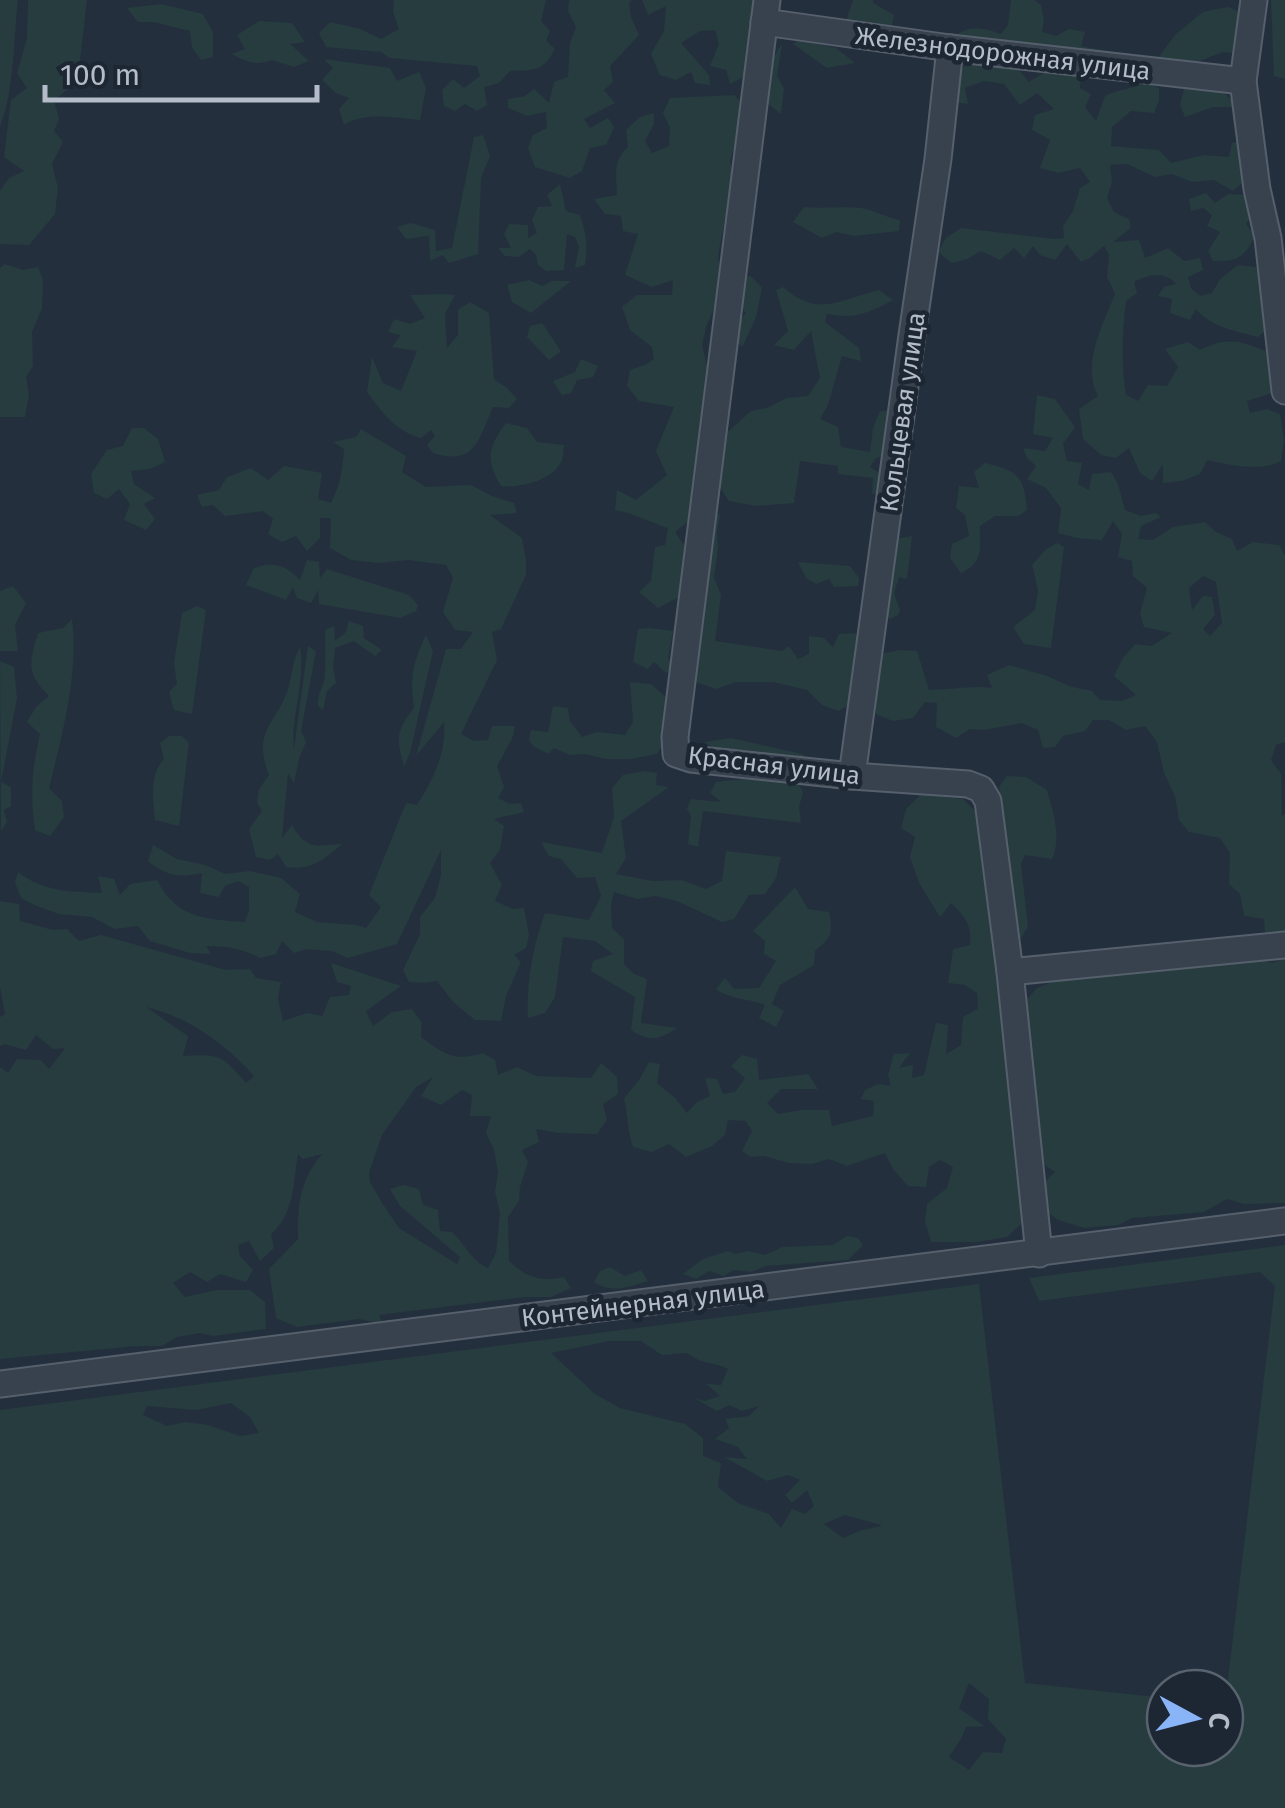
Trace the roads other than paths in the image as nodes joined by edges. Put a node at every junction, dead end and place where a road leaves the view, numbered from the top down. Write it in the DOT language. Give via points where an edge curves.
graph roads {
  1 [pos="1254,0"];
  2 [pos="766,11"];
  3 [pos="950,48"];
  4 [pos="1243,80"];
  5 [pos="1285,391"];
  6 [pos="852,776"];
  7 [pos="1285,945"];
  8 [pos="1010,972"];
  9 [pos="1285,1222"];
  10 [pos="1039,1254"];
  11 [pos="0,1384"];
  1 -- 4 [label="street"];
  2 -- 3 [label="street, Железнодорожная улица"];
  2 -- 6 [label="street, Красная улица" via="676,754"];
  3 -- 4 [label="street, Железнодорожная улица"];
  3 -- 6 [label="street, Кольцевая улица"];
  4 -- 5 [label="street"];
  6 -- 8 [label="street, Красная улица" via="982,789"];
  7 -- 8 [label="street"];
  8 -- 10 [label="street, Красная улица"];
  9 -- 10 [label="street, Контейнерная улица"];
  10 -- 11 [label="street, Контейнерная улица"];
}
